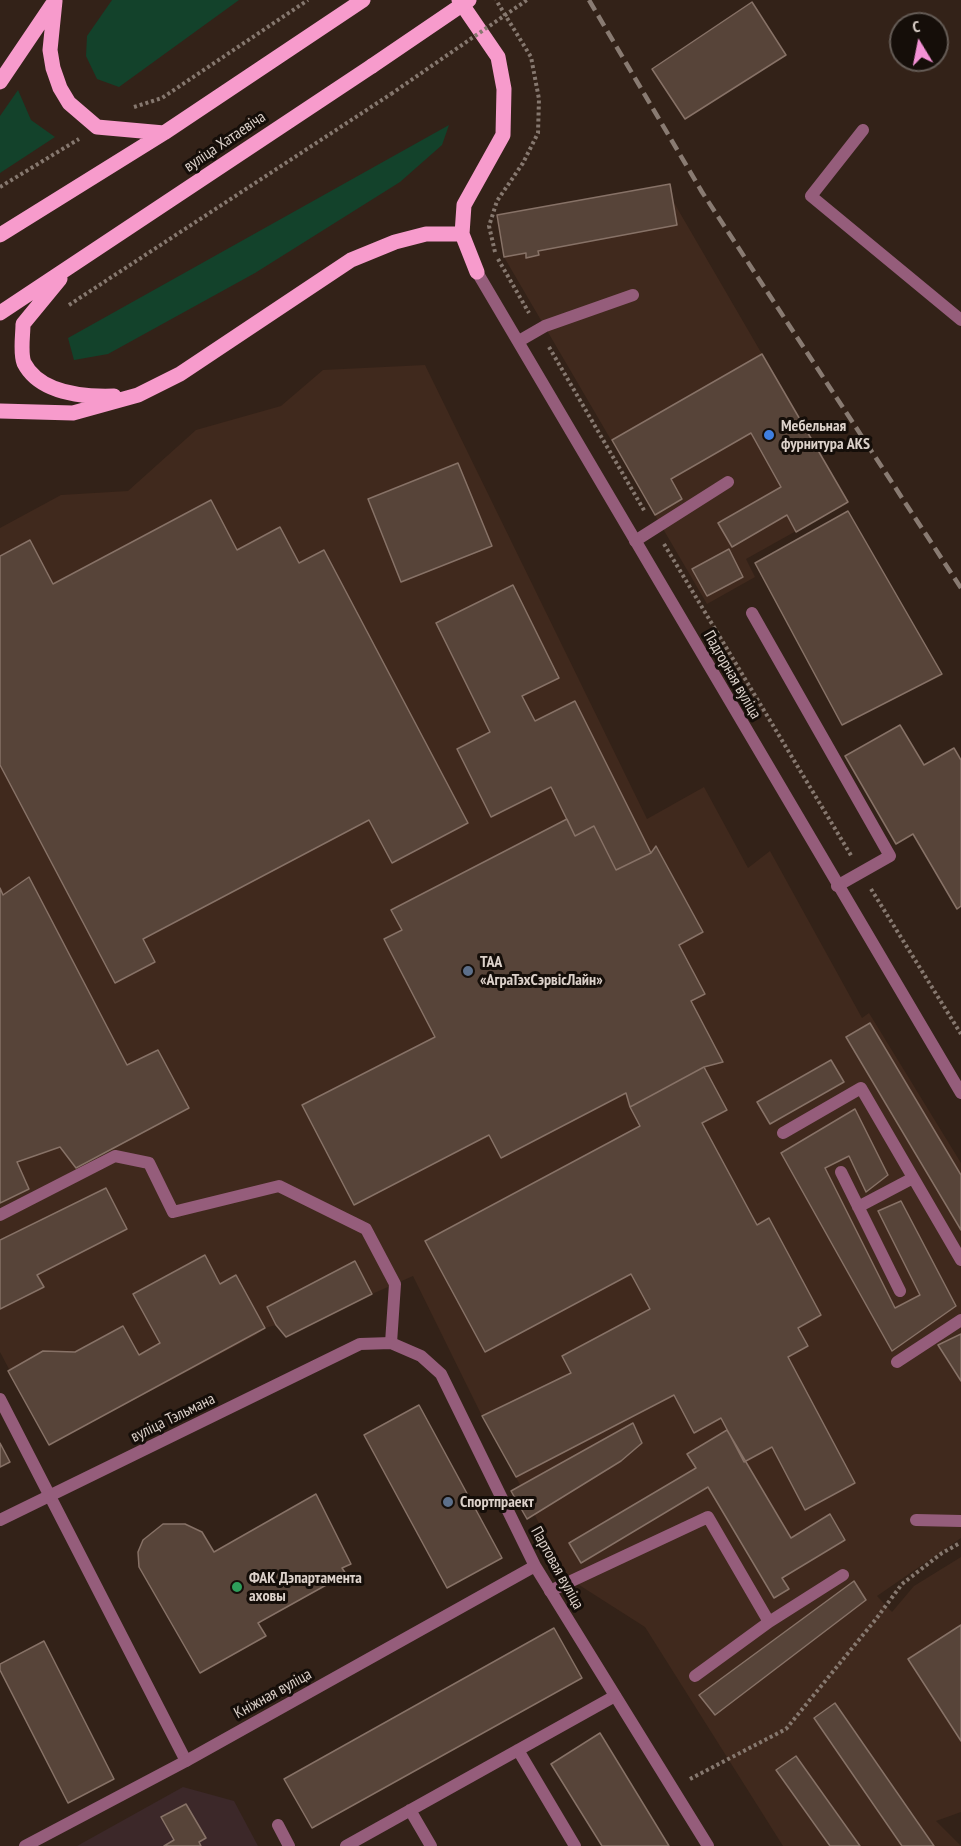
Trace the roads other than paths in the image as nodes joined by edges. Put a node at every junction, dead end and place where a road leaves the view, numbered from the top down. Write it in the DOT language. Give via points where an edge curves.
graph roads {
  1 [pos="363,0"];
  2 [pos="459,0"];
  3 [pos="469,0"];
  4 [pos="55,1"];
  5 [pos="0,82"];
  6 [pos="863,130"];
  7 [pos="164,133"];
  8 [pos="462,234"];
  9 [pos="0,235"];
  10 [pos="69,268"];
  11 [pos="477,272"];
  12 [pos="633,295"];
  13 [pos="0,313"];
  14 [pos="961,320"];
  15 [pos="519,342"];
  16 [pos="138,395"];
  17 [pos="1,413"];
  18 [pos="728,482"];
  19 [pos="634,542"];
  20 [pos="752,614"];
  21 [pos="837,886"];
  22 [pos="961,1094"];
  23 [pos="783,1132"];
  24 [pos="841,1172"];
  25 [pos="913,1178"];
  26 [pos="858,1207"];
  27 [pos="0,1215"];
  28 [pos="961,1260"];
  29 [pos="900,1291"];
  30 [pos="961,1320"];
  31 [pos="391,1343"];
  32 [pos="360,1344"];
  33 [pos="897,1362"];
  34 [pos="0,1400"];
  35 [pos="49,1497"];
  36 [pos="0,1520"];
  37 [pos="916,1520"];
  38 [pos="961,1521"];
  39 [pos="535,1566"];
  40 [pos="843,1575"];
  41 [pos="550,1591"];
  42 [pos="769,1622"];
  43 [pos="695,1676"];
  44 [pos="615,1696"];
  45 [pos="518,1750"];
  46 [pos="186,1761"];
  47 [pos="410,1810"];
  48 [pos="278,1825"];
  49 [pos="25,1846"];
  50 [pos="288,1846"];
  51 [pos="346,1846"];
  52 [pos="431,1846"];
  53 [pos="575,1846"];
  54 [pos="708,1846"];
  1 -- 7 [label="main road"];
  2 -- 8 [label="main road" via="498,57 504,88 503,135 464,205"];
  3 -- 10 [label="main road, вуліца Хатаевіча, bridge"];
  4 -- 5 [label="main road"];
  4 -- 7 [label="main road" via="50,50 60,88 69,103 98,127"];
  6 -- 14 [label="street" via="811,196"];
  7 -- 9 [label="main road"];
  8 -- 11 [label="main road"];
  8 -- 16 [label="main road" via="426,234 351,260 180,374"];
  10 -- 13 [label="main road, вуліца Хатаевіча"];
  10 -- 16 [label="main road" via="23,324 23,361 34,376 61,392"];
  11 -- 15 [label="street, Падгорная вуліца"];
  12 -- 15 [label="street" via="545,326"];
  15 -- 19 [label="street, Падгорная вуліца"];
  16 -- 17 [label="main road" via="73,413"];
  18 -- 19 [label="street"];
  19 -- 21 [label="street, Падгорная вуліца"];
  20 -- 21 [label="street" via="890,856"];
  21 -- 22 [label="street, Падгорная вуліца"];
  23 -- 25 [label="street" via="861,1088"];
  24 -- 26 [label="street"];
  25 -- 26 [label="street"];
  25 -- 28 [label="street"];
  26 -- 29 [label="street"];
  27 -- 31 [label="street" via="115,1156 149,1163 173,1212 279,1186 366,1229 395,1284"];
  30 -- 33 [label="street"];
  31 -- 32 [label="street, Партовая вуліца"];
  31 -- 39 [label="street, Партовая вуліца" via="421,1356 441,1374"];
  32 -- 35 [label="street, вуліца Тэльмана"];
  34 -- 35 [label="street"];
  35 -- 36 [label="street, вуліца Тэльмана"];
  35 -- 46 [label="street"];
  37 -- 38 [label="street"];
  39 -- 41 [label="street, Партовая вуліца"];
  39 -- 46 [label="street, Кніжная вуліца"];
  40 -- 42 [label="street"];
  41 -- 42 [label="street" via="708,1517"];
  41 -- 44 [label="street, Партовая вуліца"];
  42 -- 43 [label="street"];
  44 -- 45 [label="street"];
  44 -- 54 [label="street, Партовая вуліца"];
  45 -- 47 [label="street"];
  45 -- 53 [label="street"];
  46 -- 49 [label="street, Кніжная вуліца"];
  47 -- 51 [label="street"];
  47 -- 52 [label="street"];
  48 -- 50 [label="street"];
}
